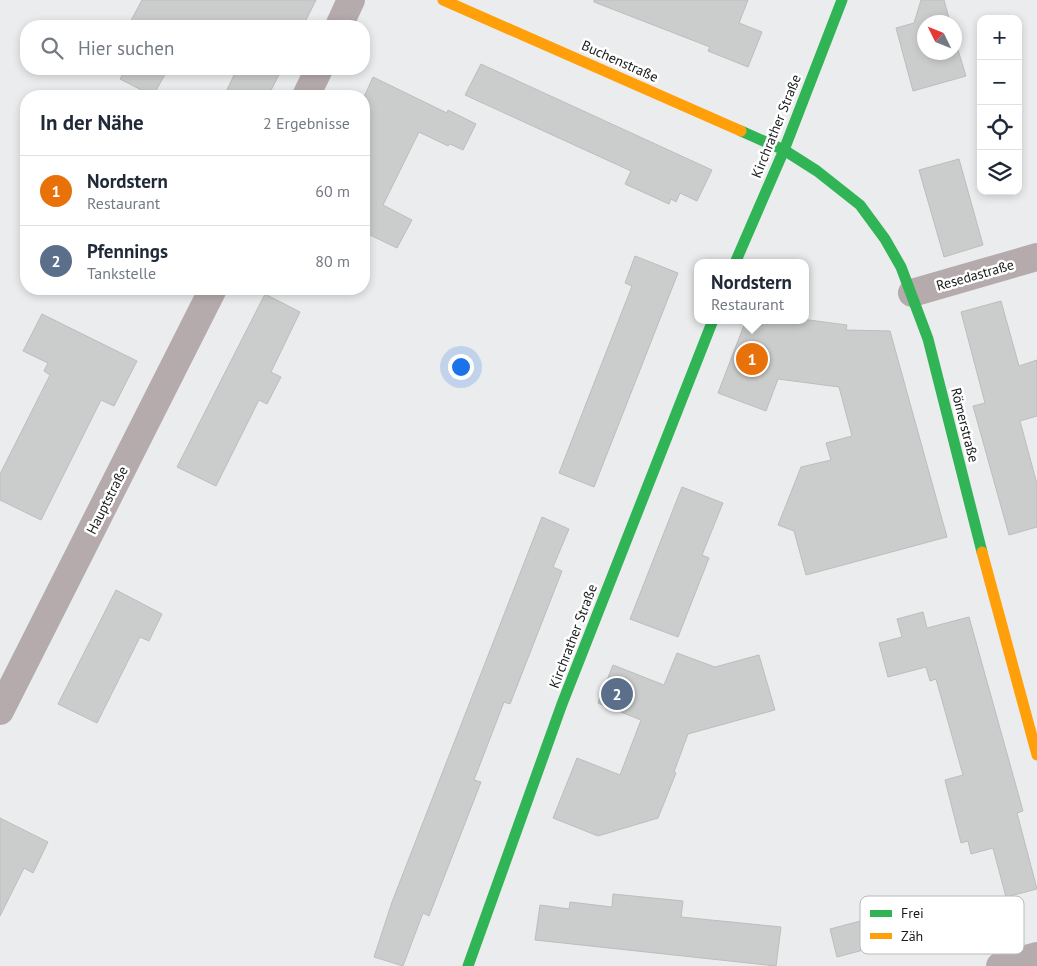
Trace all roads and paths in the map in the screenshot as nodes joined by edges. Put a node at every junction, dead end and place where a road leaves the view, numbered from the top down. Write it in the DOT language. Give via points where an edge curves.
graph roads {
  1 [pos="351,0"];
  2 [pos="444,0"];
  3 [pos="842,0"];
  4 [pos="342,20"];
  5 [pos="316,75"];
  6 [pos="309,90"];
  7 [pos="784,150"];
  8 [pos="1037,257"];
  9 [pos="737,259"];
  10 [pos="912,294"];
  11 [pos="211,295"];
  12 [pos="711,324"];
  13 [pos="0,711"];
  14 [pos="1037,755"];
  15 [pos="1037,956"];
  16 [pos="474,965"];
  17 [pos="1000,966"];
  1 -- 4 [label="street"];
  2 -- 7 [label="street, Buchenstraße"];
  3 -- 7 [label="street, Kirchrather Straße"];
  5 -- 6 [label="street"];
  7 -- 9 [label="street, Kirchrather Straße"];
  7 -- 10 [label="street, Römerstraße" via="860,205 885,239"];
  8 -- 10 [label="street, Resedastraße"];
  10 -- 14 [label="street, Römerstraße" via="928,339 990,587"];
  11 -- 13 [label="street, Hauptstraße"];
  12 -- 16 [label="street, Kirchrather Straße" via="566,694"];
  15 -- 17 [label="street"];
}
